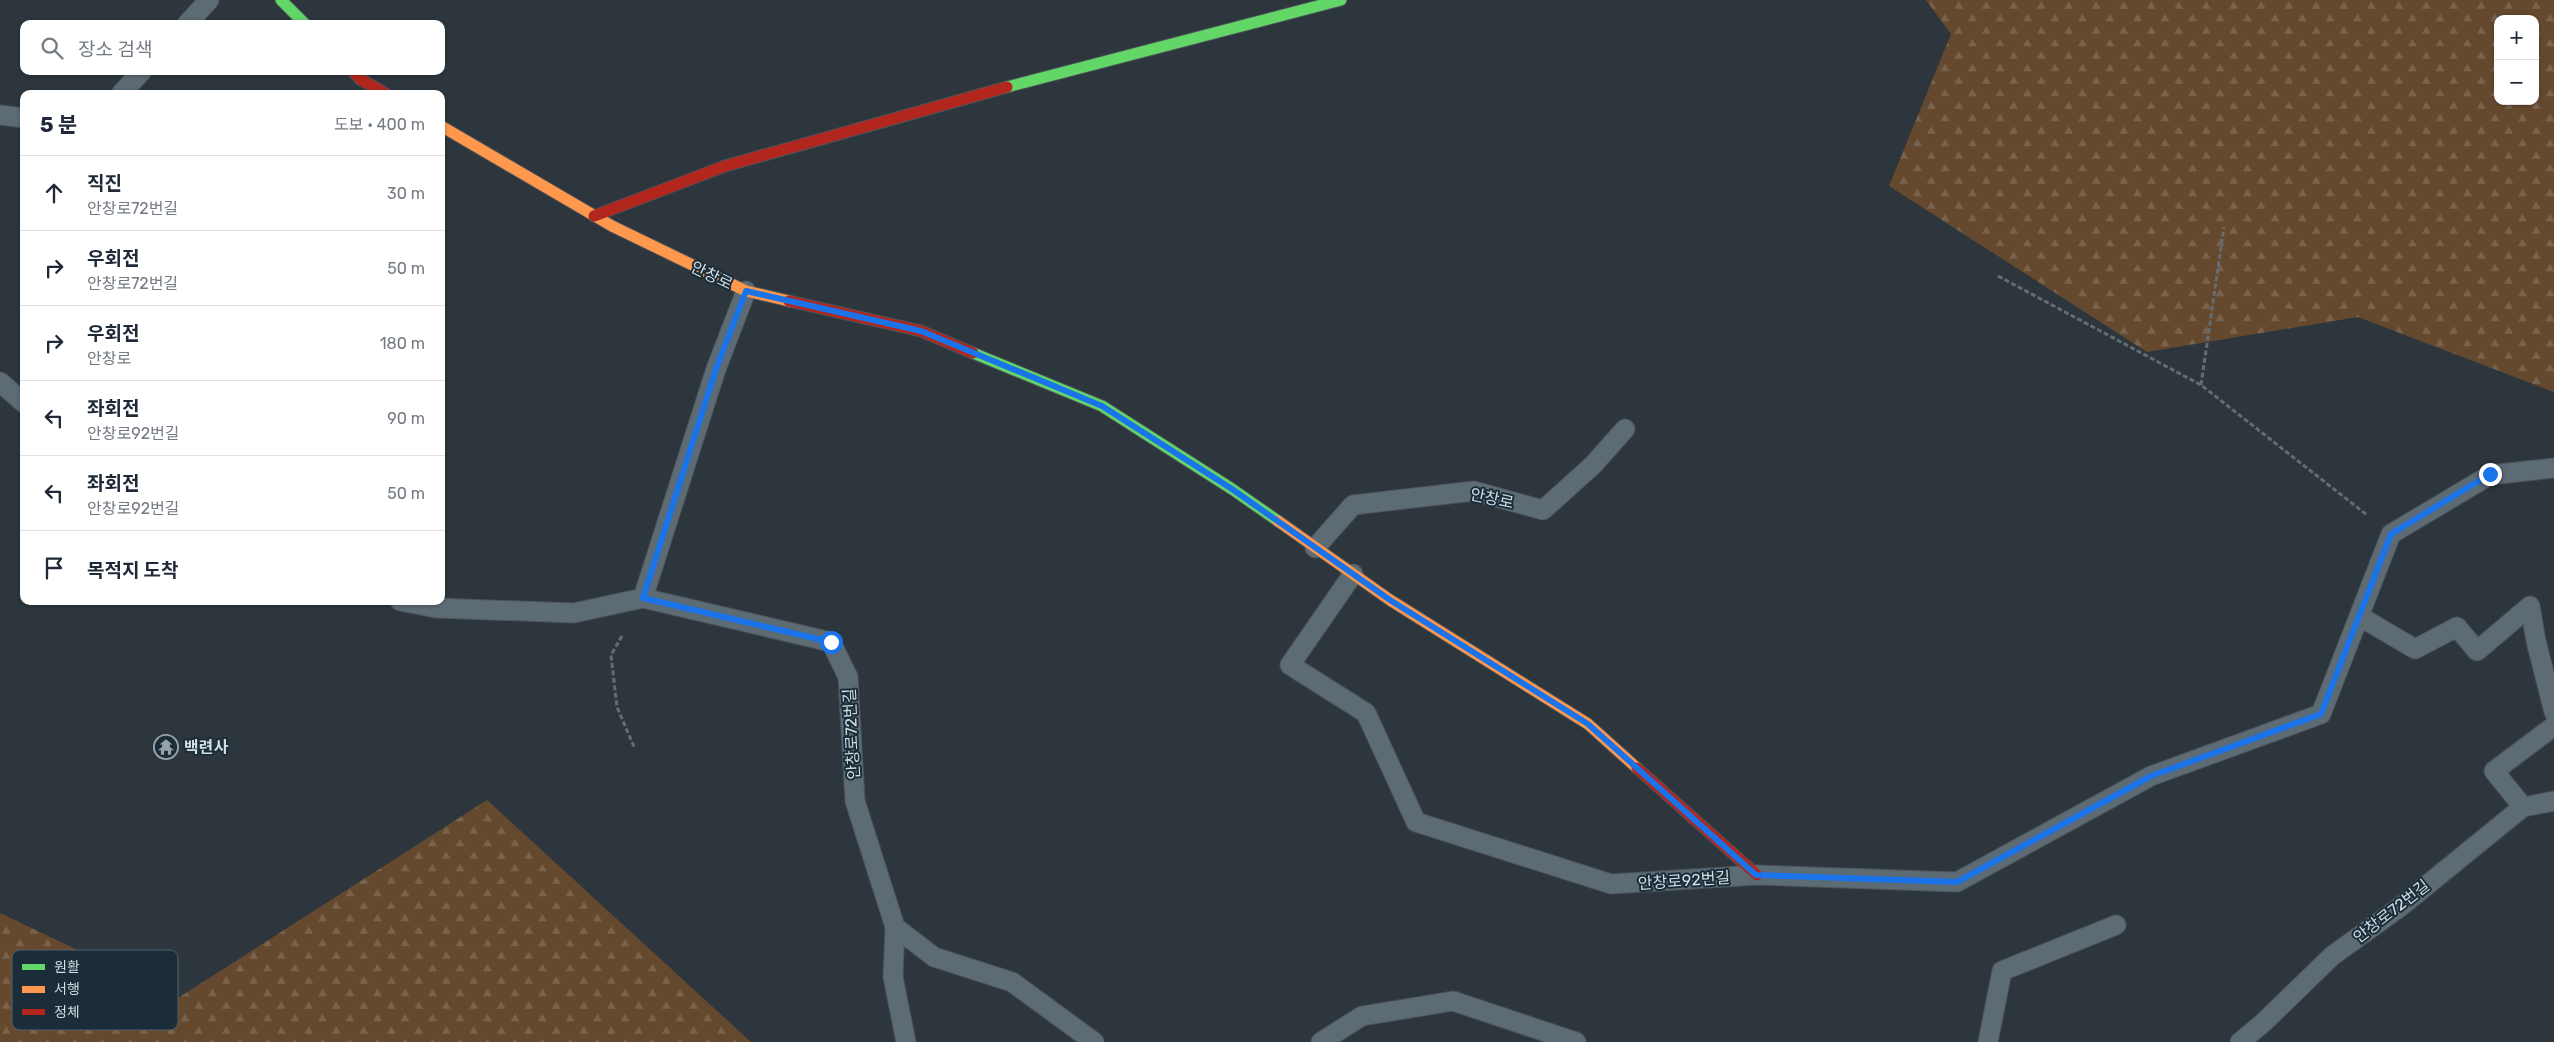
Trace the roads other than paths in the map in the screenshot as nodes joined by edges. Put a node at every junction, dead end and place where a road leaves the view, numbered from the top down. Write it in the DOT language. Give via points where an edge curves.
graph roads {
  1 [pos="209,0"];
  2 [pos="281,0"];
  3 [pos="1341,0"];
  4 [pos="191,20"];
  5 [pos="301,20"];
  6 [pos="138,75"];
  7 [pos="356,75"];
  8 [pos="125,90"];
  9 [pos="379,90"];
  10 [pos="0,115"];
  11 [pos="20,118"];
  12 [pos="445,128"];
  13 [pos="594,216"];
  14 [pos="746,291"];
  15 [pos="0,382"];
  16 [pos="20,400"];
  17 [pos="1625,429"];
  18 [pos="2554,468"];
  19 [pos="1315,548"];
  20 [pos="1353,574"];
  21 [pos="643,598"];
  22 [pos="421,605"];
  23 [pos="2359,616"];
  24 [pos="2554,712"];
  25 [pos="2554,726"];
  26 [pos="2554,801"];
  27 [pos="2522,807"];
  28 [pos="1756,875"];
  29 [pos="2116,925"];
  30 [pos="895,927"];
  31 [pos="906,1042"];
  32 [pos="1094,1042"];
  33 [pos="1321,1042"];
  34 [pos="1576,1042"];
  35 [pos="1988,1042"];
  36 [pos="2240,1042"];
  1 -- 4 [label="lane"];
  2 -- 5 [label="street"];
  3 -- 13 [label="street" via="1084,65 725,166"];
  6 -- 8 [label="lane"];
  7 -- 9 [label="street"];
  10 -- 11 [label="lane"];
  12 -- 13 [label="street, 안창로"];
  13 -- 14 [label="street, 안창로"];
  14 -- 19 [label="street, 안창로" via="921,331 1102,406 1232,489"];
  14 -- 21 [label="lane" via="716,369"];
  15 -- 16 [label="lane"];
  17 -- 19 [label="lane, 안창로" via="1593,465 1543,510 1474,491 1353,505"];
  18 -- 23 [label="lane, 안창로92번길" via="2490,474 2391,534"];
  19 -- 20 [label="street, 안창로"];
  20 -- 28 [label="street, 안창로" via="1588,724"];
  20 -- 28 [label="lane, 안창로92번길" via="1290,665 1366,713 1416,822 1611,884"];
  21 -- 22 [label="lane, 안창로72번길" via="574,613"];
  21 -- 30 [label="lane, 안창로72번길" via="831,642 848,677 855,801"];
  23 -- 24 [label="lane" via="2415,649 2457,627 2477,651 2530,606"];
  23 -- 28 [label="lane, 안창로92번길" via="2321,714 2151,776 1957,882"];
  25 -- 27 [label="lane" via="2494,771"];
  26 -- 27 [label="lane, 안창로72번길"];
  27 -- 36 [label="lane, 안창로72번길" via="2400,907 2332,956 2263,1024"];
  29 -- 35 [label="lane" via="2002,971"];
  30 -- 31 [label="lane, 안창로72번길" via="893,977"];
  30 -- 32 [label="lane" via="934,957 1012,982"];
  33 -- 34 [label="lane" via="1362,1016 1453,1001"];
}
